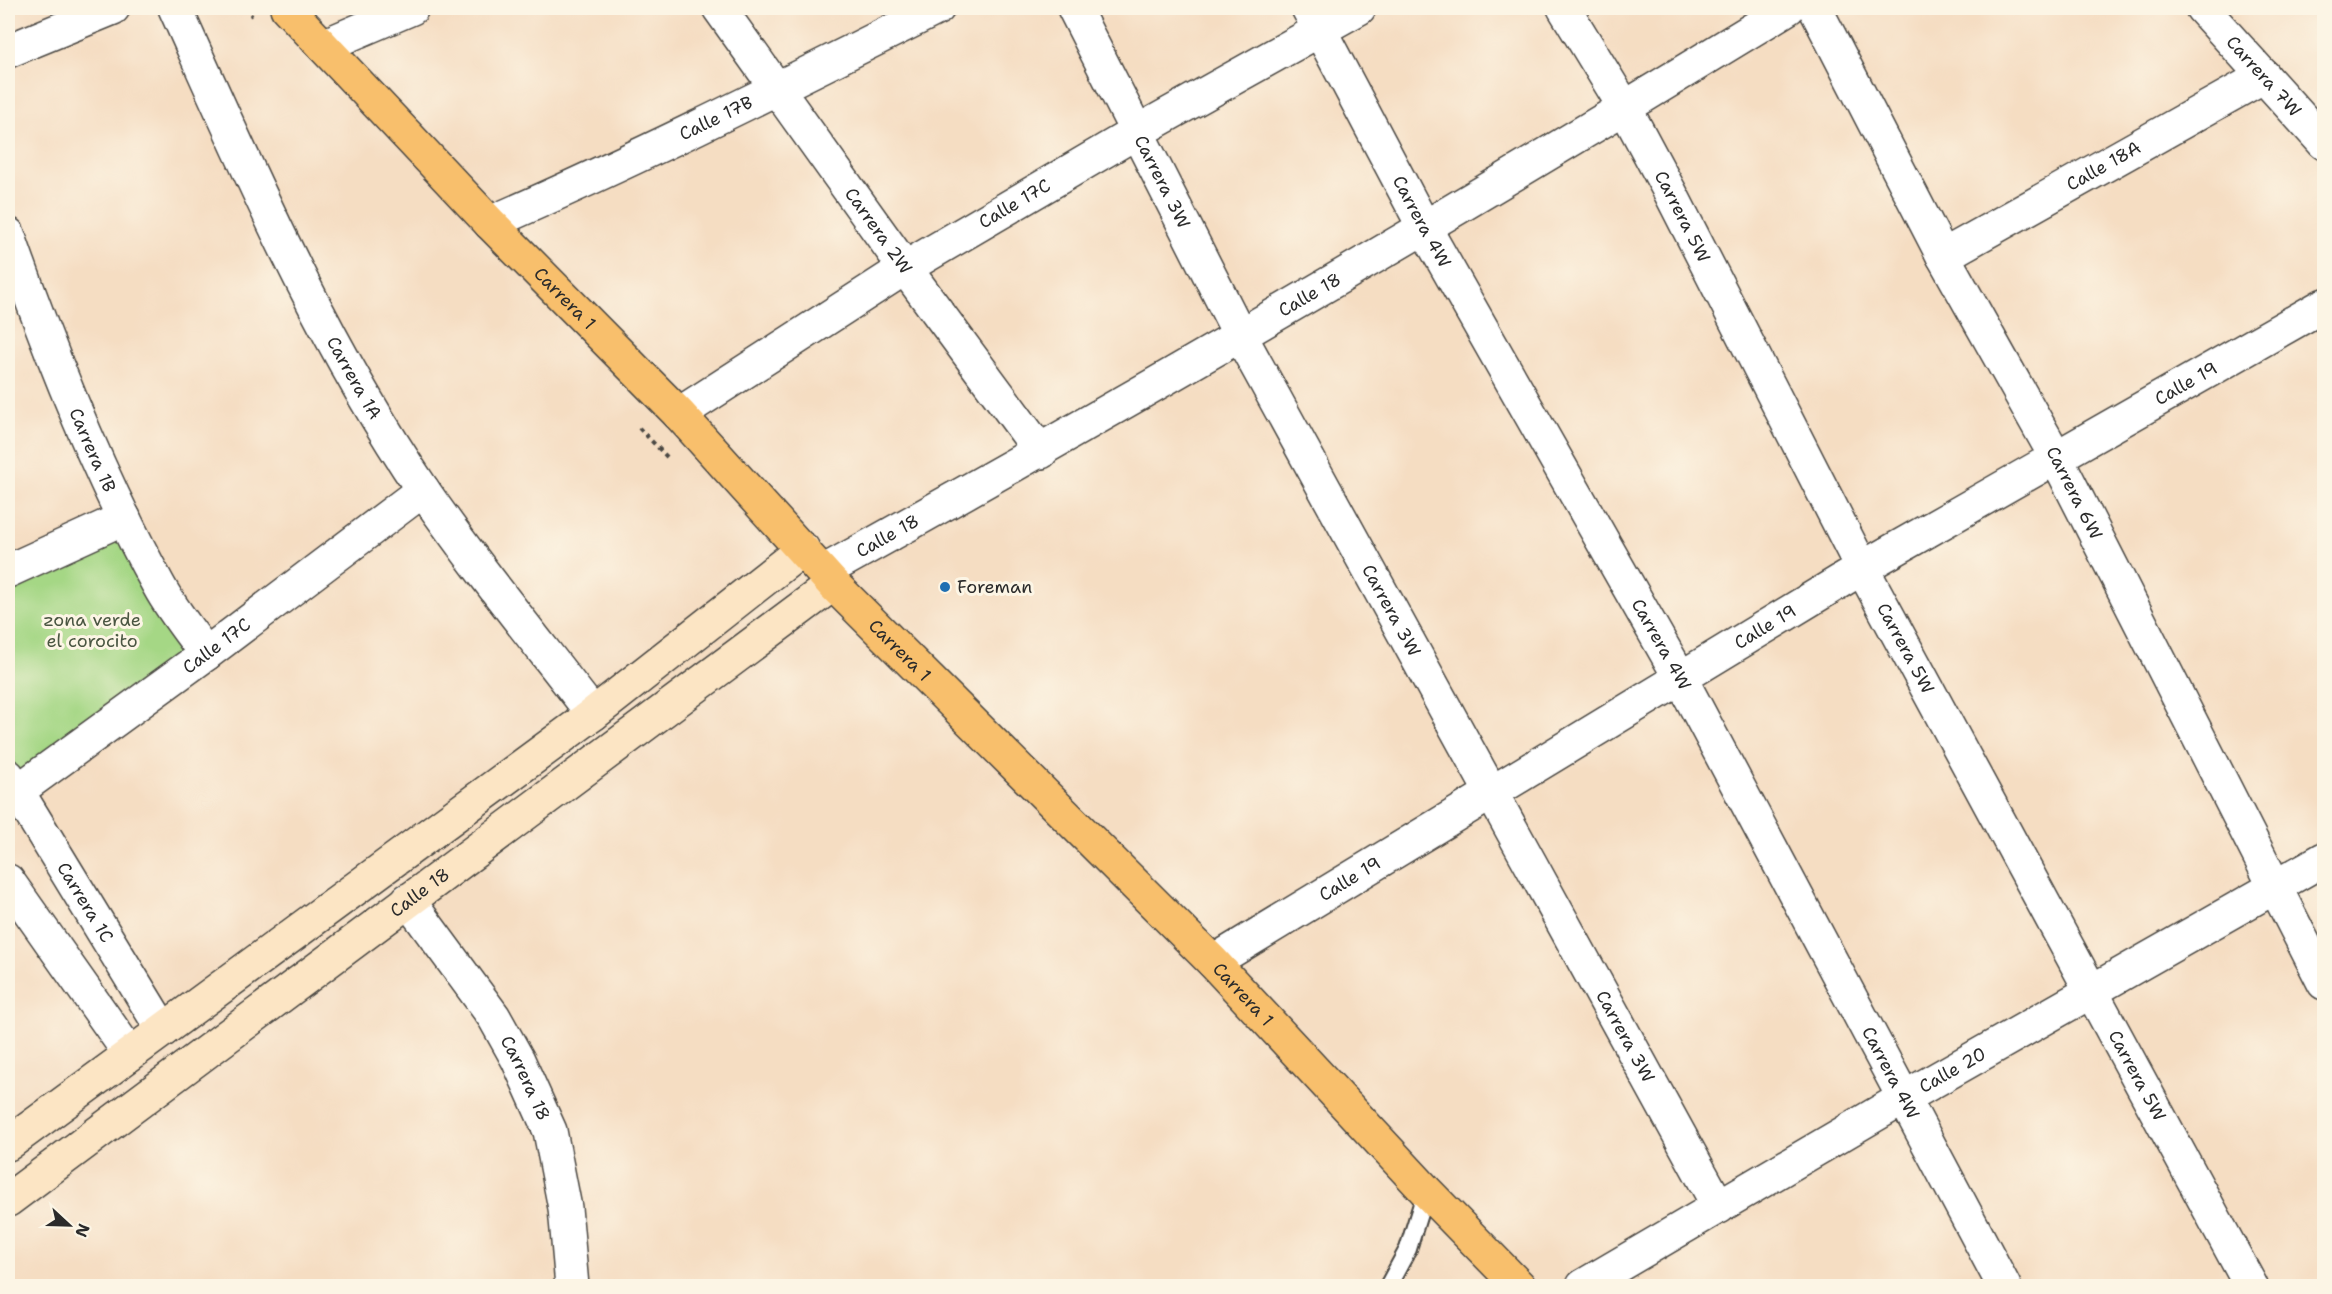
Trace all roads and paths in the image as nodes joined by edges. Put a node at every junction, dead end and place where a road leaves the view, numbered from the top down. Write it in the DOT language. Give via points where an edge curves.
graph roads {
  1 [pos="113,8"];
  2 [pos="175,8"];
  3 [pos="287,8"];
  4 [pos="412,8"];
  5 [pos="719,8"];
  6 [pos="938,8"];
  7 [pos="1074,8"];
  8 [pos="1359,8"];
  9 [pos="1564,8"];
  10 [pos="1788,8"];
  11 [pos="1815,8"];
  12 [pos="2202,8"];
  13 [pos="1313,19"];
  14 [pos="323,46"];
  15 [pos="8,51"];
  16 [pos="2265,76"];
  17 [pos="776,89"];
  18 [pos="1625,108"];
  19 [pos="1135,133"];
  20 [pos="2325,143"];
  21 [pos="490,223"];
  22 [pos="1424,227"];
  23 [pos="8,234"];
  24 [pos="1942,256"];
  25 [pos="905,268"];
  26 [pos="2325,305"];
  27 [pos="1241,337"];
  28 [pos="679,414"];
  29 [pos="1041,452"];
  30 [pos="2056,457"];
  31 [pos="423,490"];
  32 [pos="124,518"];
  33 [pos="820,568"];
  34 [pos="1862,568"];
  35 [pos="8,571"];
  36 [pos="206,654"];
  37 [pos="1681,679"];
  38 [pos="593,714"];
  39 [pos="11,788"];
  40 [pos="1493,792"];
  41 [pos="2325,859"];
  42 [pos="8,881"];
  43 [pos="2275,888"];
  44 [pos="408,900"];
  45 [pos="1214,962"];
  46 [pos="2325,983"];
  47 [pos="2090,994"];
  48 [pos="163,1030"];
  49 [pos="130,1054"];
  50 [pos="1902,1099"];
  51 [pos="8,1144"];
  52 [pos="1426,1191"];
  53 [pos="8,1200"];
  54 [pos="1719,1207"];
  55 [pos="572,1287"];
  56 [pos="1388,1287"];
  57 [pos="1519,1287"];
  58 [pos="1583,1287"];
  59 [pos="2004,1287"];
  60 [pos="2251,1287"];
  1 -- 15 [label="street"];
  2 -- 31 [label="street, Carrera 1A" via="278,236 344,361"];
  3 -- 14 [label="highway, Carrera 1"];
  4 -- 14 [label="street"];
  5 -- 17 [label="street, Carrera 2W"];
  6 -- 17 [label="street, Calle 17B"];
  7 -- 19 [label="street, Carrera 3W"];
  8 -- 13 [label="street, Calle 17C"];
  9 -- 18 [label="street, Carrera 5W"];
  10 -- 18 [label="street, Calle 18"];
  11 -- 24 [label="street, Carrera 6W"];
  12 -- 16 [label="street, Carrera 7W"];
  13 -- 19 [label="street, Calle 17C"];
  13 -- 22 [label="street, Carrera 4W"];
  14 -- 21 [label="highway, Carrera 1"];
  16 -- 20 [label="street, Carrera 7W"];
  16 -- 24 [label="street, Calle 18A"];
  17 -- 21 [label="street, Calle 17B"];
  17 -- 25 [label="street, Carrera 2W"];
  18 -- 22 [label="street, Calle 18"];
  18 -- 34 [label="street, Carrera 5W"];
  19 -- 25 [label="street, Calle 17C"];
  19 -- 27 [label="street, Carrera 3W"];
  21 -- 28 [label="highway, Carrera 1"];
  22 -- 27 [label="street, Calle 18"];
  22 -- 37 [label="street, Carrera 4W"];
  23 -- 32 [label="street, Carrera 1B" via="27,290"];
  24 -- 30 [label="street, Carrera 6W"];
  25 -- 28 [label="street, Calle 17C"];
  25 -- 29 [label="street, Carrera 2W"];
  26 -- 30 [label="street, Calle 19"];
  27 -- 29 [label="street, Calle 18"];
  27 -- 40 [label="street, Carrera 3W"];
  28 -- 33 [label="highway, Carrera 1"];
  29 -- 33 [label="street, Calle 18"];
  30 -- 34 [label="street, Calle 19"];
  30 -- 43 [label="street, Carrera 6W"];
  31 -- 36 [label="street, Calle 17C"];
  31 -- 38 [label="street, Carrera 1A"];
  32 -- 35 [label="street"];
  32 -- 36 [label="street, Carrera 1B" via="160,588"];
  33 -- 38 [label="street, Calle 18"];
  33 -- 44 [label="street, Calle 18"];
  33 -- 45 [label="highway, Carrera 1"];
  34 -- 37 [label="street, Calle 19"];
  34 -- 47 [label="street, Carrera 5W"];
  36 -- 39 [label="street, Calle 17C"];
  37 -- 40 [label="street, Calle 19"];
  37 -- 50 [label="street, Carrera 4W"];
  38 -- 48 [label="street, Calle 18"];
  39 -- 48 [label="street, Carrera 1C"];
  40 -- 45 [label="street, Calle 19"];
  40 -- 54 [label="street, Carrera 3W"];
  41 -- 43 [label="street, Calle 20"];
  42 -- 49 [label="street"];
  43 -- 46 [label="street, Carrera 6W"];
  43 -- 47 [label="street, Calle 20"];
  44 -- 53 [label="street, Calle 18"];
  44 -- 55 [label="street, Carrera 18" via="494,1017 518,1059 550,1131 565,1208"];
  45 -- 52 [label="highway, Carrera 1"];
  47 -- 50 [label="street, Calle 20"];
  47 -- 60 [label="street, Carrera 5W"];
  48 -- 49 [label="street, Calle 18"];
  49 -- 51 [label="street, Calle 18"];
  50 -- 54 [label="street, Calle 20"];
  50 -- 59 [label="street, Carrera 4W"];
  52 -- 56 [label="lane" via="1408,1249"];
  52 -- 57 [label="highway, Carrera 1"];
  54 -- 58 [label="street, Calle 20"];
}
